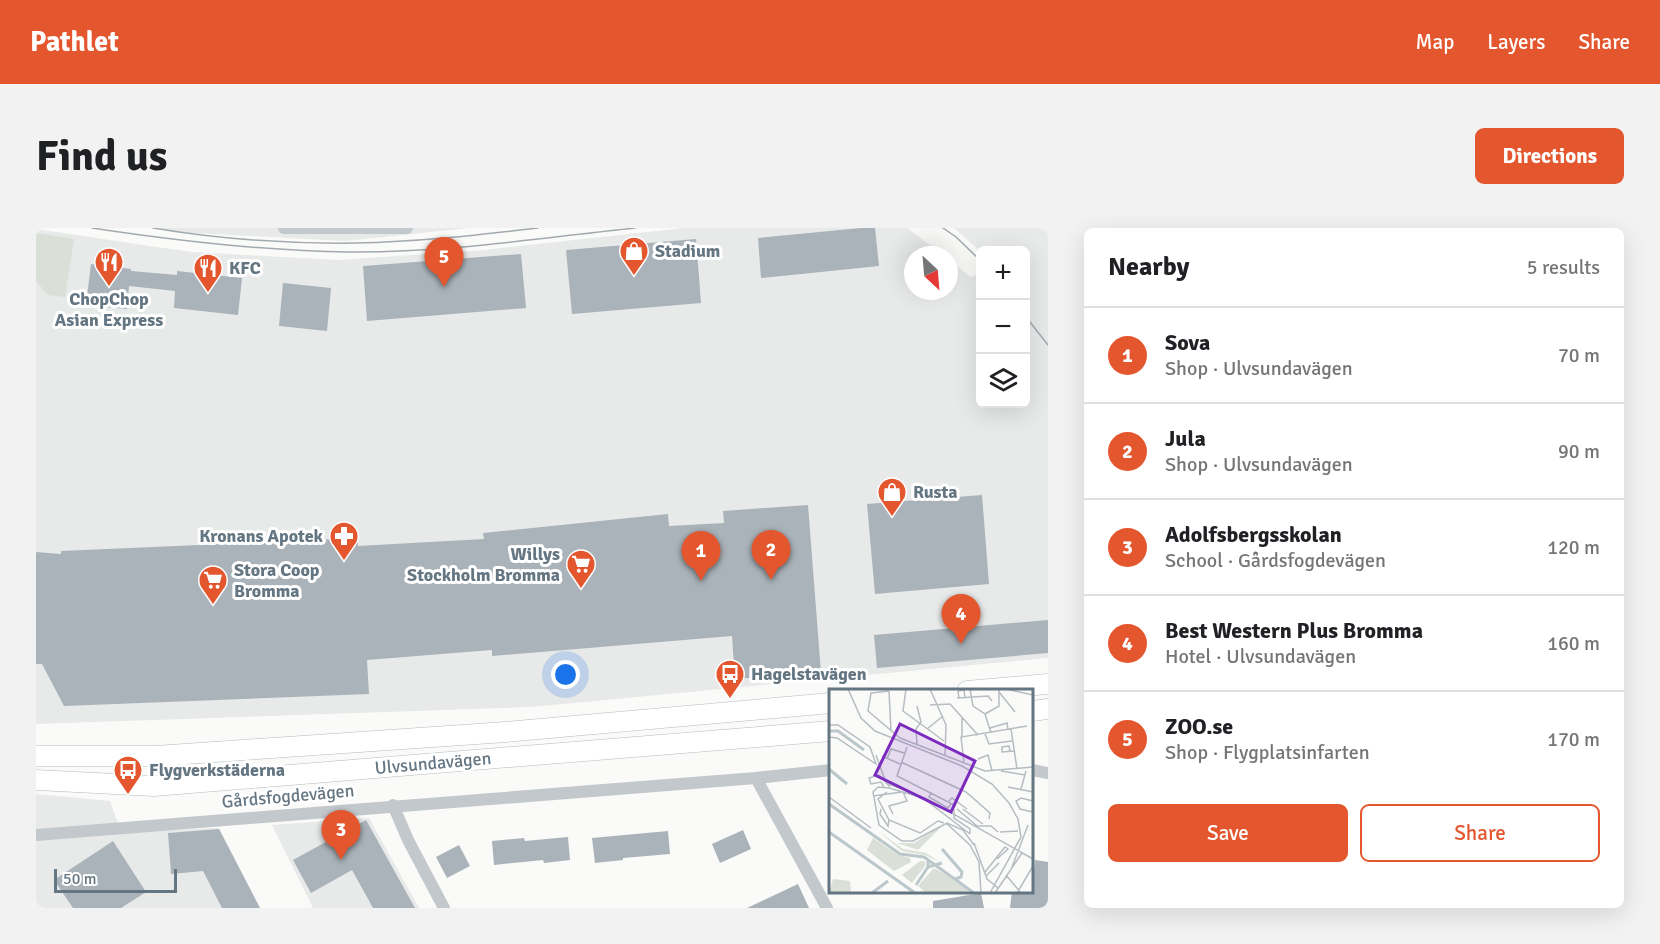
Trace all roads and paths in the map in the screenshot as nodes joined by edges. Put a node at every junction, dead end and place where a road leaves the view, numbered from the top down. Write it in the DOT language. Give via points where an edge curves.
graph roads {
  1 [pos="284,228"];
  2 [pos="407,228"];
  3 [pos="1048,684"];
  4 [pos="980,689"];
  5 [pos="829,703"];
  6 [pos="1048,709"];
  7 [pos="1033,711"];
  8 [pos="829,731"];
  9 [pos="36,756"];
  10 [pos="829,770"];
  11 [pos="1033,770"];
  12 [pos="1048,773"];
  13 [pos="756,778"];
  14 [pos="36,780"];
  15 [pos="393,805"];
  16 [pos="36,835"];
  17 [pos="444,908"];
  18 [pos="827,908"];
  1 -- 2 [label="street"];
  3 -- 4 [label="main road"];
  5 -- 9 [label="main road, Ulvsundavägen" via="156,756"];
  6 -- 7 [label="main road"];
  8 -- 14 [label="main road, Ulvsundavägen" via="154,786"];
  10 -- 13 [label="street, Gårdsfogdevägen"];
  11 -- 12 [label="street"];
  13 -- 15 [label="street, Gårdsfogdevägen"];
  13 -- 18 [label="street"];
  15 -- 16 [label="street, Gårdsfogdevägen"];
  15 -- 17 [label="street"];
}
